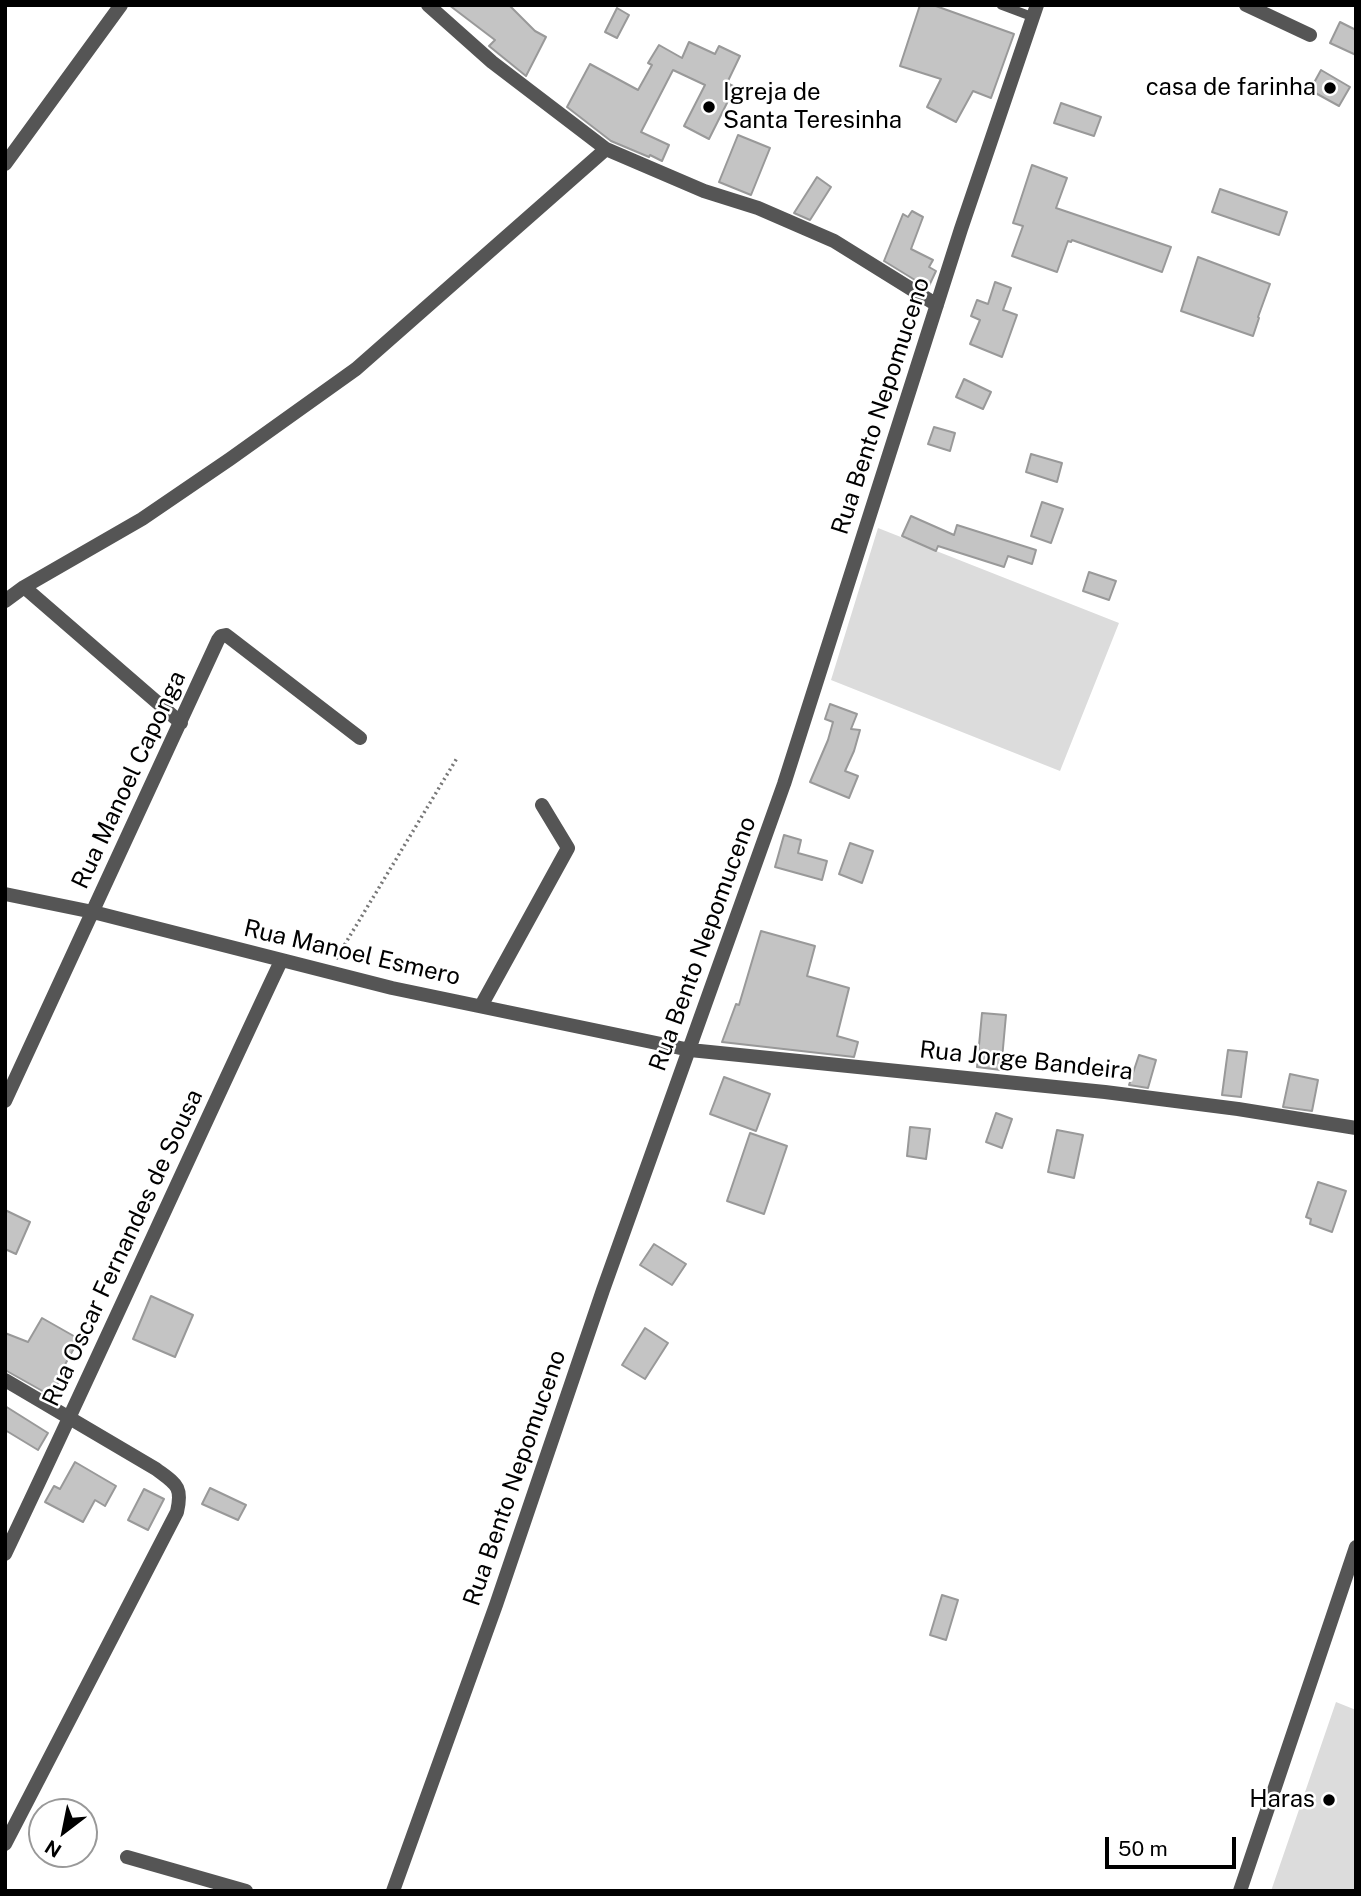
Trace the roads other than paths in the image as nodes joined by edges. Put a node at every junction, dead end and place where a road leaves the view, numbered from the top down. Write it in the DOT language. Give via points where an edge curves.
graph roads {
  1 [pos="121,5"];
  2 [pos="428,5"];
  3 [pos="1001,5"];
  4 [pos="1246,5"];
  5 [pos="1035,11"];
  6 [pos="1310,35"];
  7 [pos="606,149"];
  8 [pos="5,164"];
  9 [pos="937,305"];
  10 [pos="24,587"];
  11 [pos="5,601"];
  12 [pos="181,723"];
  13 [pos="360,738"];
  14 [pos="542,805"];
  15 [pos="5,894"];
  16 [pos="93,912"];
  17 [pos="281,961"];
  18 [pos="481,1006"];
  19 [pos="690,1050"];
  20 [pos="5,1101"];
  21 [pos="1356,1128"];
  22 [pos="5,1380"];
  23 [pos="70,1419"];
  24 [pos="1356,1547"];
  25 [pos="5,1554"];
  26 [pos="1351,1577"];
  27 [pos="5,1844"];
  28 [pos="127,1857"];
  29 [pos="246,1891"];
  30 [pos="393,1891"];
  31 [pos="1240,1891"];
  1 -- 8 [label="street"];
  2 -- 7 [label="street" via="492,62"];
  3 -- 5 [label="lane"];
  4 -- 6 [label="street"];
  5 -- 9 [label="street, Rua Bento Nepomuceno"];
  7 -- 9 [label="street" via="834,241"];
  7 -- 10 [label="street" via="356,369 153,511"];
  9 -- 19 [label="street, Rua Bento Nepomuceno" via="784,784"];
  10 -- 11 [label="street"];
  10 -- 12 [label="street"];
  12 -- 13 [label="street, Rua Manoel Caponga" via="218,640 226,635"];
  12 -- 16 [label="street, Rua Manoel Caponga"];
  14 -- 18 [label="street" via="568,848"];
  15 -- 16 [label="street, Rua Manoel Esmero"];
  16 -- 17 [label="street, Rua Manoel Esmero"];
  16 -- 20 [label="street, Rua Manoel Caponga"];
  17 -- 18 [label="street, Rua Manoel Esmero"];
  17 -- 23 [label="street, Rua Oscar Fernandes de Sousa"];
  18 -- 19 [label="street, Rua Manoel Esmero"];
  19 -- 21 [label="street, Rua Jorge Bandeira" via="1105,1092"];
  19 -- 30 [label="street, Rua Bento Nepomuceno"];
  22 -- 23 [label="street"];
  23 -- 25 [label="street, Rua Oscar Fernandes de Sousa"];
  23 -- 27 [label="street" via="167,1478 180,1494 177,1512"];
  24 -- 26 [label="street"];
  26 -- 31 [label="street"];
  28 -- 29 [label="street"];
}
